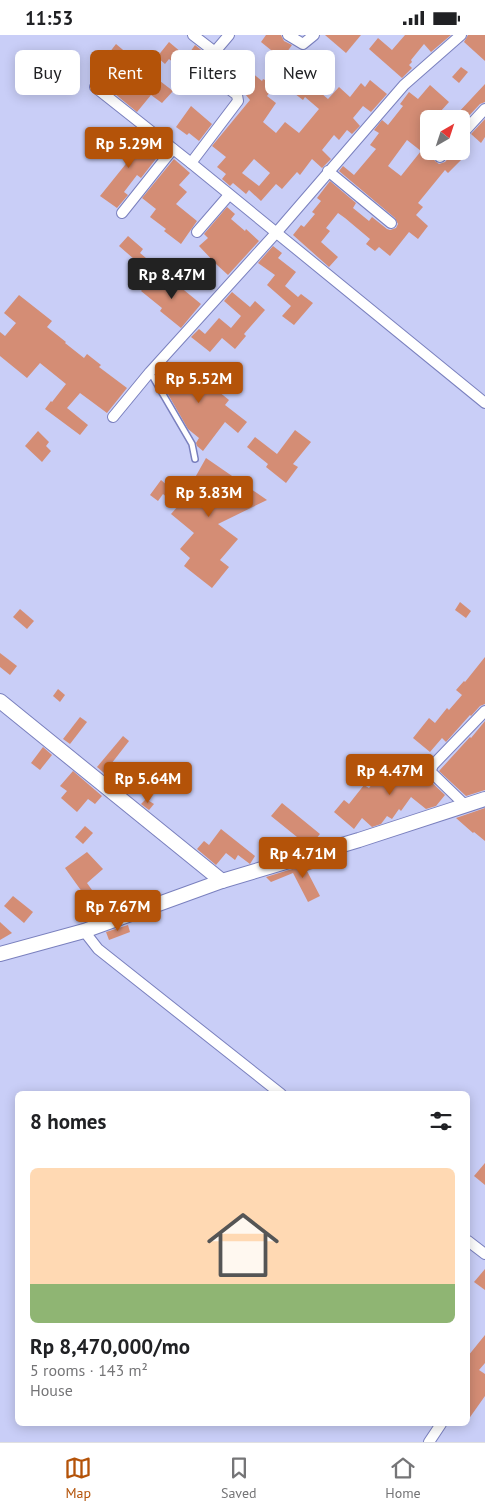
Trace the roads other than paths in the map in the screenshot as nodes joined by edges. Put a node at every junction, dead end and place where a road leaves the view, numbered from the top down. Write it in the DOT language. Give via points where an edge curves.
graph roads {
  1 [pos="193,35"];
  2 [pos="229,35"];
  3 [pos="288,35"];
  4 [pos="314,35"];
  5 [pos="461,35"];
  6 [pos="211,50"];
  7 [pos="217,50"];
  8 [pos="106,95"];
  9 [pos="237,95"];
  10 [pos="485,109"];
  11 [pos="470,125"];
  12 [pos="173,149"];
  13 [pos="191,163"];
  14 [pos="328,171"];
  15 [pos="229,195"];
  16 [pos="122,213"];
  17 [pos="391,223"];
  18 [pos="197,232"];
  19 [pos="276,233"];
  20 [pos="150,372"];
  21 [pos="485,403"];
  22 [pos="113,417"];
  23 [pos="195,459"];
  24 [pos="0,701"];
  25 [pos="485,711"];
  26 [pos="485,799"];
  27 [pos="466,805"];
  28 [pos="222,881"];
  29 [pos="84,931"];
  30 [pos="0,954"];
  31 [pos="277,1091"];
  32 [pos="470,1243"];
  33 [pos="485,1254"];
  34 [pos="440,1426"];
  35 [pos="429,1442"];
  1 -- 6 [label="street"];
  2 -- 7 [label="street"];
  3 -- 4 [label="street" via="303,43"];
  5 -- 14 [label="street" via="404,85"];
  8 -- 12 [label="street"];
  9 -- 13 [label="street" via="238,101"];
  10 -- 11 [label="street"];
  12 -- 13 [label="street"];
  12 -- 16 [label="street"];
  13 -- 15 [label="street"];
  14 -- 17 [label="street"];
  14 -- 19 [label="street"];
  15 -- 18 [label="street"];
  15 -- 19 [label="street"];
  19 -- 20 [label="street"];
  19 -- 21 [label="street"];
  20 -- 22 [label="street"];
  20 -- 23 [label="lane" via="192,443"];
  24 -- 28 [label="main road"];
  25 -- 27 [label="street" via="433,765 431,771"];
  26 -- 27 [label="main road"];
  27 -- 28 [label="main road"];
  28 -- 29 [label="main road"];
  29 -- 30 [label="main road"];
  29 -- 31 [label="street" via="95,946"];
  32 -- 33 [label="street"];
  34 -- 35 [label="street"];
}
